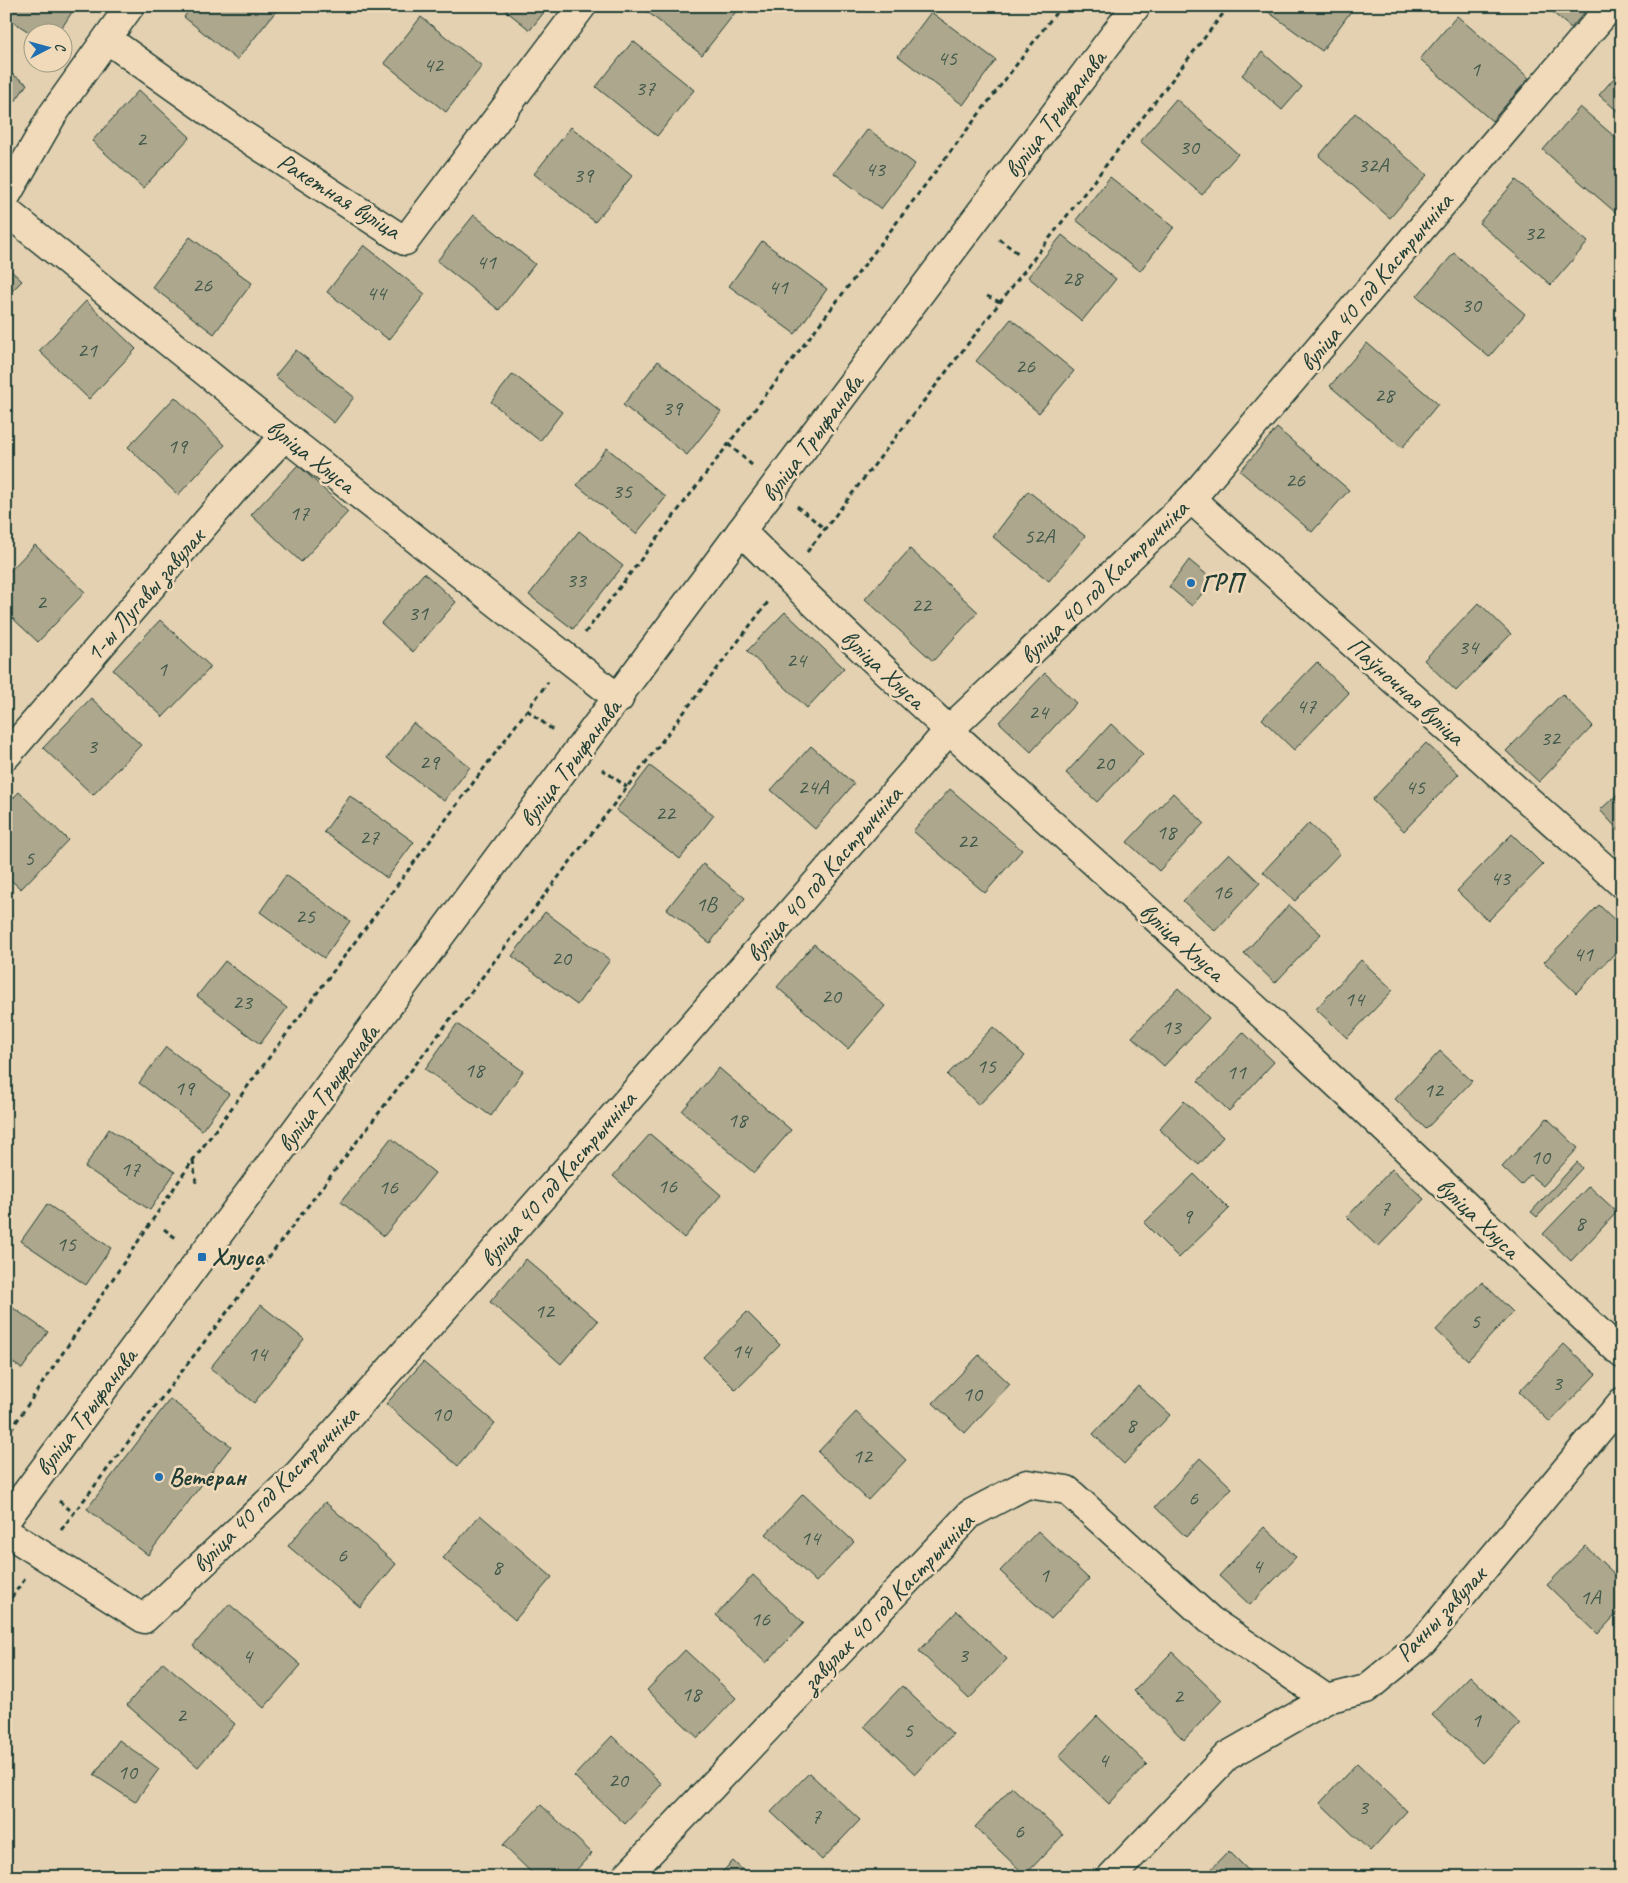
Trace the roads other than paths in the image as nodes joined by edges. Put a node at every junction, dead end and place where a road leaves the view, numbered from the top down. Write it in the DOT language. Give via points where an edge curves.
graph roads {
  1 [pos="130,6"];
  2 [pos="582,6"];
  3 [pos="1136,6"];
  4 [pos="1611,6"];
  5 [pos="106,39"];
  6 [pos="6,196"];
  7 [pos="6,211"];
  8 [pos="285,436"];
  9 [pos="1191,499"];
  10 [pos="741,531"];
  11 [pos="619,699"];
  12 [pos="949,730"];
  13 [pos="6,756"];
  14 [pos="1622,884"];
  15 [pos="1622,1354"];
  16 [pos="1622,1402"];
  17 [pos="6,1520"];
  18 [pos="6,1532"];
  19 [pos="1327,1699"];
  20 [pos="626,1877"];
  21 [pos="1111,1877"];
  1 -- 5 [label="street"];
  2 -- 5 [label="street, Ракетная вуліца" via="405,241 238,132"];
  3 -- 10 [label="street, вуліца Трыфанава"];
  4 -- 9 [label="street, вуліца 40 год Кастрычніка"];
  5 -- 6 [label="street" via="53,114"];
  7 -- 8 [label="street, вуліца Хлуса"];
  8 -- 11 [label="street, вуліца Хлуса"];
  8 -- 13 [label="street, 1-ы Лугавы завулак" via="234,490"];
  9 -- 12 [label="street, вуліца 40 год Кастрычніка"];
  9 -- 14 [label="street, Паўночная вуліца"];
  10 -- 11 [label="street, вуліца Трыфанава"];
  10 -- 12 [label="street, вуліца Хлуса"];
  11 -- 17 [label="street, вуліца Трыфанава"];
  12 -- 15 [label="street, вуліца Хлуса" via="1306,1055"];
  12 -- 18 [label="street, вуліца 40 год Кастрычніка" via="298,1474 144,1619"];
  16 -- 19 [label="street, Рачны завулак" via="1422,1643 1366,1689"];
  19 -- 20 [label="street, завулак 40 год Кастрычніка" via="1210,1620 1067,1490 1027,1484 970,1514"];
  19 -- 21 [label="street, Рачны завулак" via="1227,1756"];
}
